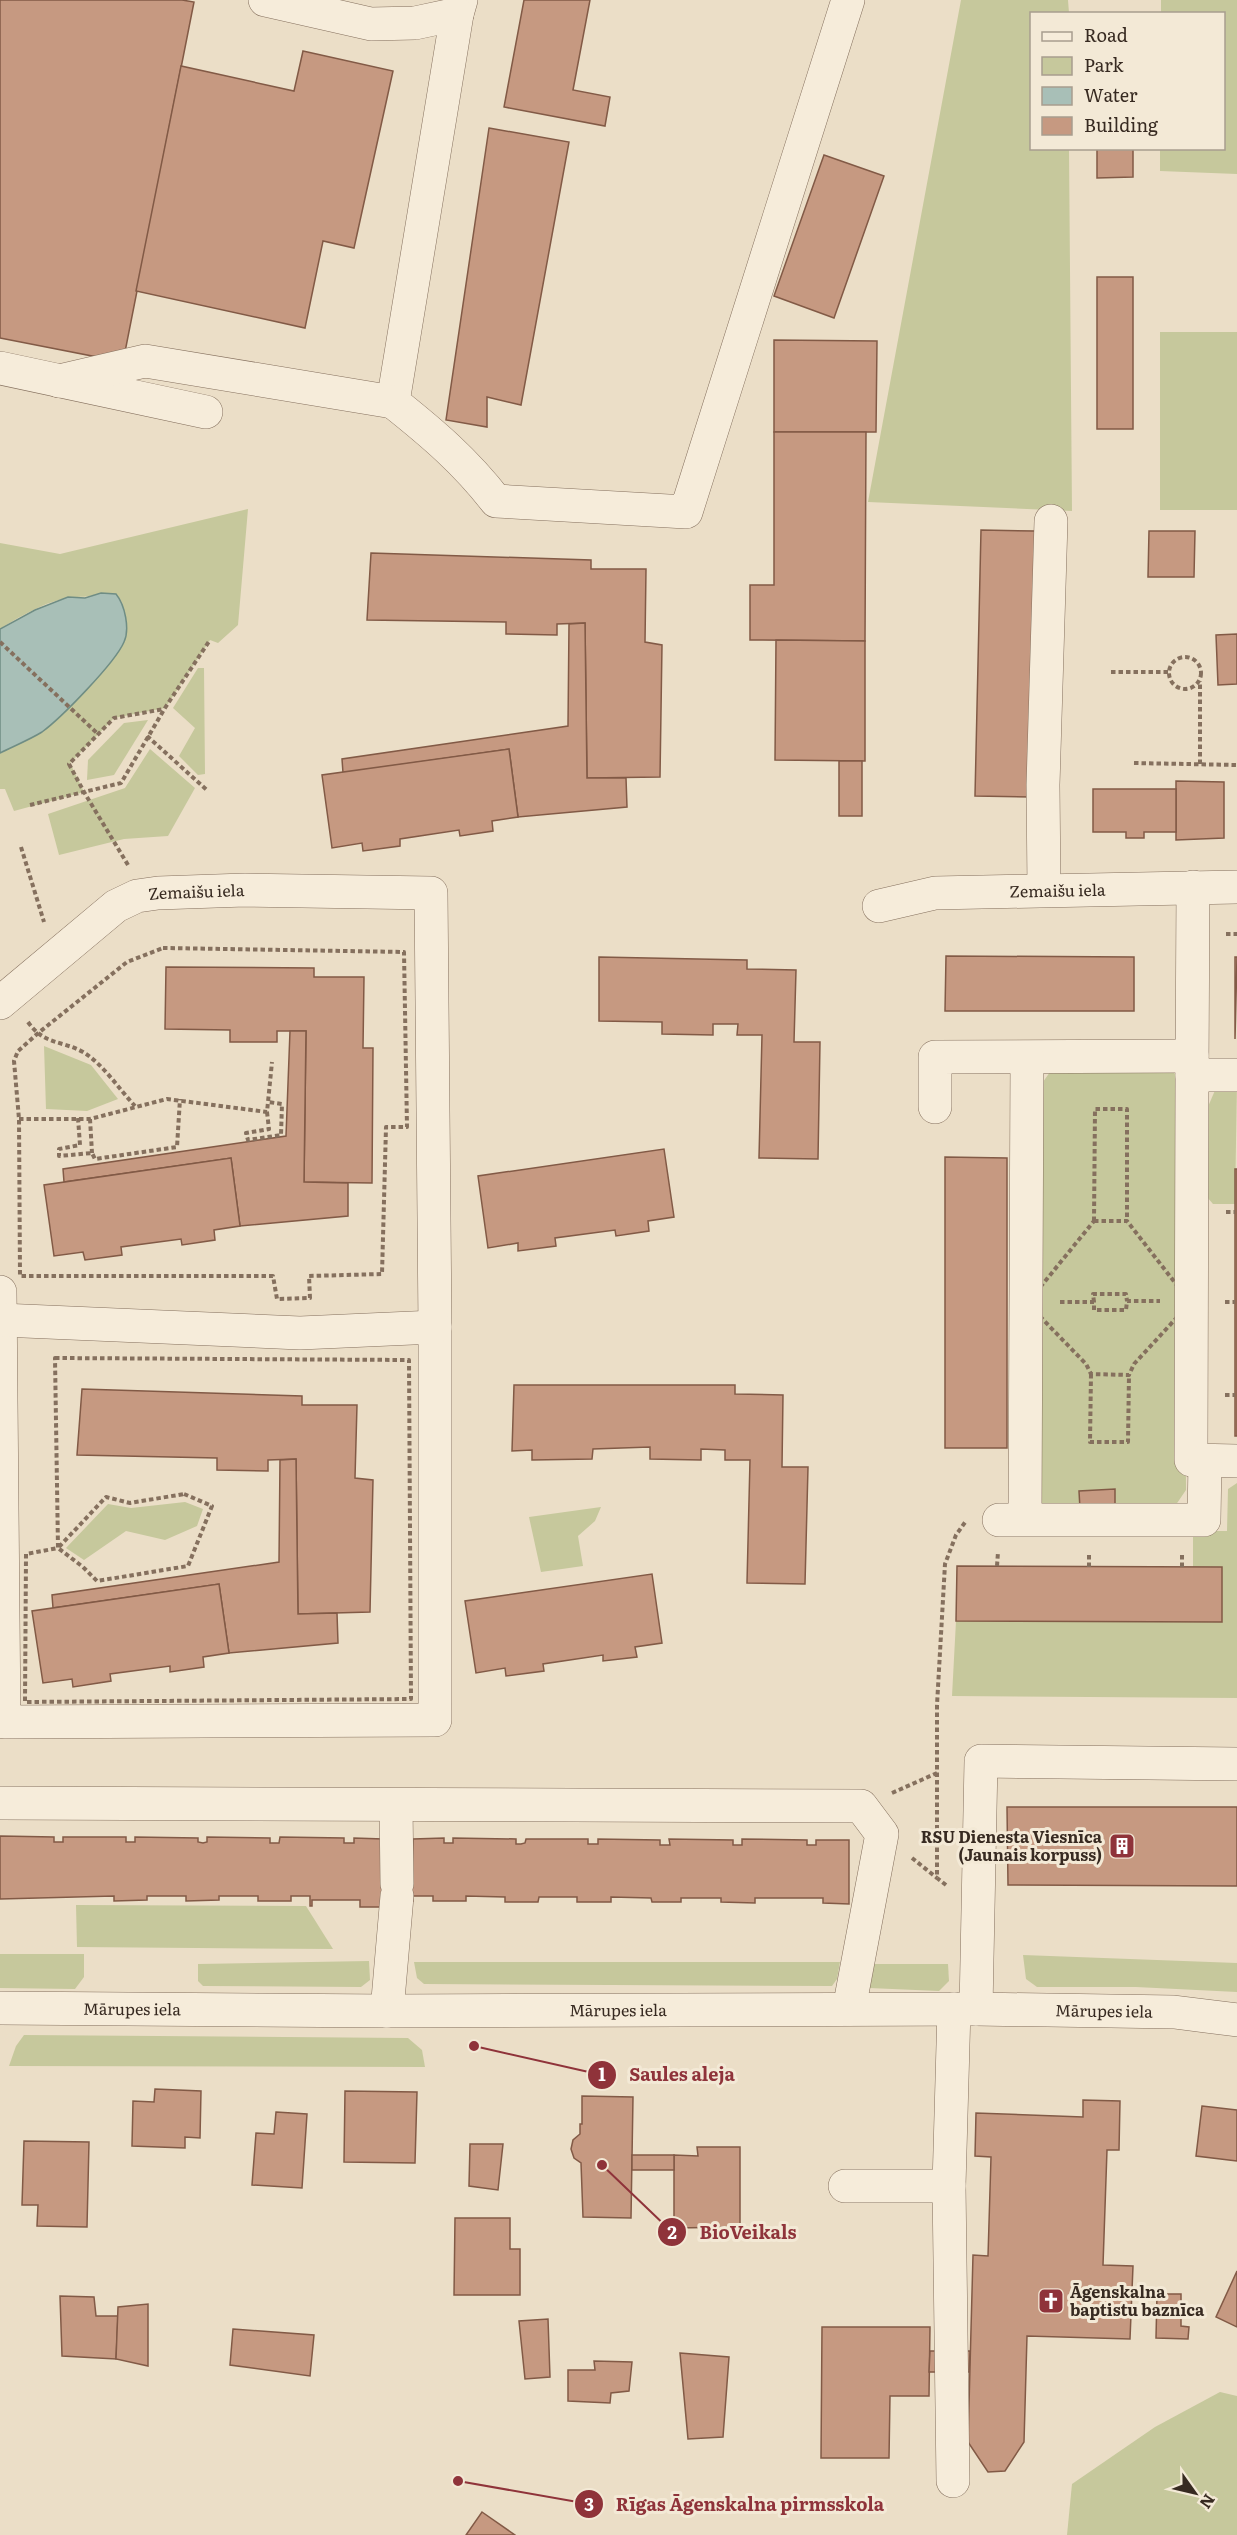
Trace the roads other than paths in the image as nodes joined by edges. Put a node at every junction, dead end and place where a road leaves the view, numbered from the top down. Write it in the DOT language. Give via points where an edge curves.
graph roads {
  1 [pos="265,0"];
  2 [pos="848,0"];
  3 [pos="459,7"];
  4 [pos="0,368"];
  5 [pos="59,381"];
  6 [pos="393,402"];
  7 [pos="206,412"];
  8 [pos="1051,521"];
  9 [pos="1192,887"];
  10 [pos="1237,887"];
  11 [pos="1044,889"];
  12 [pos="879,906"];
  13 [pos="4,999"];
  14 [pos="1027,1058"];
  15 [pos="1192,1066"];
  16 [pos="1237,1075"];
  17 [pos="935,1107"];
  18 [pos="0,1292"];
  19 [pos="1,1320"];
  20 [pos="435,1327"];
  21 [pos="1221,1461"];
  22 [pos="1237,1764"];
  23 [pos="0,1803"];
  24 [pos="396,1805"];
  25 [pos="0,2008"];
  26 [pos="849,2009"];
  27 [pos="965,2009"];
  28 [pos="387,2011"];
  29 [pos="1237,2020"];
  30 [pos="845,2186"];
  31 [pos="949,2186"];
  32 [pos="953,2481"];
  1 -- 3 [label="street" via="371,24 416,23"];
  2 -- 6 [label="street" via="686,512 496,501 475,472"];
  3 -- 6 [label="street"];
  4 -- 5 [label="street"];
  5 -- 6 [label="street" via="145,361"];
  5 -- 7 [label="street"];
  8 -- 11 [label="street"];
  9 -- 10 [label="street, Zemaišu iela"];
  9 -- 11 [label="street, Zemaišu iela"];
  9 -- 15 [label="street"];
  11 -- 12 [label="street, Zemaišu iela" via="935,893"];
  13 -- 20 [label="street, Zemaišu iela" via="116,906 137,896 245,890 431,893"];
  14 -- 15 [label="street"];
  14 -- 17 [label="street" via="935,1057"];
  14 -- 21 [label="street" via="1036,1302 998,1518 1204,1520"];
  15 -- 16 [label="street"];
  15 -- 21 [label="street" via="1191,1460"];
  18 -- 19 [label="street"];
  19 -- 20 [label="street" via="300,1333"];
  19 -- 20 [label="street" via="4,1722 435,1720"];
  22 -- 27 [label="street" via="981,1761 978,1910"];
  23 -- 24 [label="street"];
  24 -- 26 [label="street" via="861,1806 882,1834"];
  24 -- 28 [label="street" via="397,1890"];
  25 -- 28 [label="street, Mārupes iela"];
  26 -- 27 [label="street, Mārupes iela"];
  26 -- 28 [label="street, Mārupes iela"];
  27 -- 29 [label="street, Mārupes iela" via="1174,2012"];
  27 -- 31 [label="street"];
  30 -- 31 [label="street"];
  31 -- 32 [label="street"];
}
